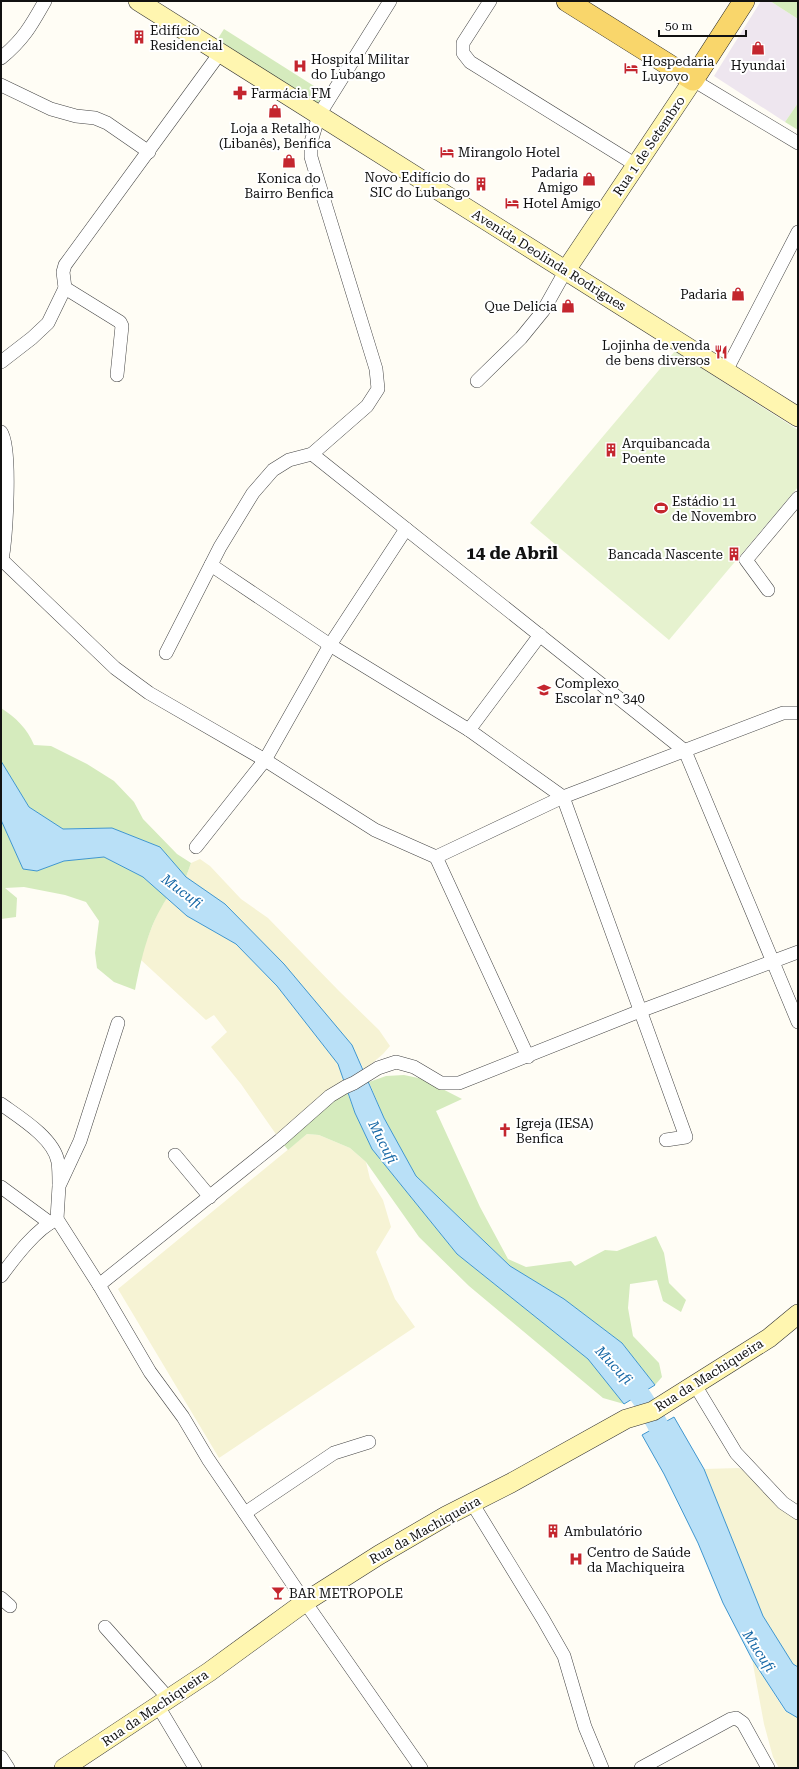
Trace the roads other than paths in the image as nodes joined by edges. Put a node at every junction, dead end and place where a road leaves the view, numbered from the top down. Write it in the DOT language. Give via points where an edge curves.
graph roads {
  1 [pos="45,1"];
  2 [pos="138,1"];
  3 [pos="390,1"];
  4 [pos="490,1"];
  5 [pos="567,1"];
  6 [pos="744,1"];
  7 [pos="220,53"];
  8 [pos="1,58"];
  9 [pos="693,80"];
  10 [pos="1,85"];
  11 [pos="319,115"];
  12 [pos="798,143"];
  13 [pos="149,152"];
  14 [pos="636,165"];
  15 [pos="797,236"];
  16 [pos="566,270"];
  17 [pos="65,288"];
  18 [pos="1,362"];
  19 [pos="726,371"];
  20 [pos="118,375"];
  21 [pos="477,381"];
  22 [pos="798,417"];
  23 [pos="1,432"];
  24 [pos="312,454"];
  25 [pos="798,498"];
  26 [pos="406,529"];
  27 [pos="2,559"];
  28 [pos="210,565"];
  29 [pos="768,590"];
  30 [pos="540,635"];
  31 [pos="330,645"];
  32 [pos="166,653"];
  33 [pos="798,713"];
  34 [pos="469,730"];
  35 [pos="685,751"];
  36 [pos="265,760"];
  37 [pos="563,797"];
  38 [pos="196,847"];
  39 [pos="436,857"];
  40 [pos="798,952"];
  41 [pos="772,962"];
  42 [pos="640,1011"];
  43 [pos="798,1022"];
  44 [pos="118,1024"];
  45 [pos="528,1056"];
  46 [pos="1,1104"];
  47 [pos="666,1140"];
  48 [pos="175,1155"];
  49 [pos="59,1186"];
  50 [pos="1,1187"];
  51 [pos="210,1197"];
  52 [pos="53,1221"];
  53 [pos="1,1276"];
  54 [pos="99,1284"];
  55 [pos="798,1314"];
  56 [pos="695,1386"];
  57 [pos="369,1442"];
  58 [pos="472,1503"];
  59 [pos="245,1513"];
  60 [pos="798,1513"];
  61 [pos="305,1602"];
  62 [pos="105,1627"];
  63 [pos="163,1702"];
  64 [pos="1,1757"];
  65 [pos="8,1768"];
  66 [pos="64,1768"];
  67 [pos="195,1768"];
  68 [pos="421,1768"];
  69 [pos="602,1768"];
  70 [pos="640,1768"];
  71 [pos="768,1768"];
  1 -- 8 [label="street" via="26,35"];
  2 -- 7 [label="street, Avenida Deolinda Rodrigues"];
  3 -- 11 [label="street"];
  4 -- 14 [label="street" via="463,43 463,53 470,62"];
  5 -- 9 [label="main road"];
  6 -- 9 [label="main road, Rua 1 de Setembro"];
  7 -- 11 [label="street, Avenida Deolinda Rodrigues"];
  7 -- 13 [label="street"];
  9 -- 12 [label="street"];
  9 -- 14 [label="street, Rua 1 de Setembro"];
  10 -- 13 [label="street" via="50,109 107,122"];
  11 -- 16 [label="street, Avenida Deolinda Rodrigues"];
  11 -- 24 [label="street" via="311,142 311,157 376,369 378,389 367,406"];
  13 -- 17 [label="street" via="65,265"];
  14 -- 16 [label="street, Rua 1 de Setembro"];
  15 -- 19 [label="street"];
  16 -- 19 [label="street, Avenida Deolinda Rodrigues"];
  16 -- 21 [label="street" via="539,316 521,338"];
  17 -- 18 [label="street" via="48,323"];
  17 -- 20 [label="street" via="120,322 122,326"];
  19 -- 22 [label="street, Avenida Deolinda Rodrigues"];
  23 -- 27 [label="street" via="4,436 7,459 6,533"];
  24 -- 26 [label="street"];
  24 -- 28 [label="street" via="289,460 273,470 253,493"];
  25 -- 29 [label="street" via="746,560"];
  26 -- 30 [label="street"];
  26 -- 31 [label="street"];
  27 -- 36 [label="street" via="115,668 149,692"];
  28 -- 31 [label="street"];
  28 -- 32 [label="street"];
  30 -- 34 [label="street"];
  30 -- 35 [label="street"];
  31 -- 34 [label="street"];
  31 -- 36 [label="street"];
  33 -- 35 [label="street" via="783,713"];
  34 -- 37 [label="street"];
  35 -- 37 [label="street"];
  35 -- 41 [label="street"];
  36 -- 38 [label="street"];
  36 -- 39 [label="street" via="375,830"];
  37 -- 39 [label="street"];
  37 -- 42 [label="street"];
  39 -- 45 [label="street"];
  40 -- 41 [label="street"];
  41 -- 42 [label="street"];
  41 -- 43 [label="street"];
  42 -- 45 [label="street"];
  42 -- 47 [label="street" via="686,1137"];
  44 -- 49 [label="street" via="80,1141"];
  45 -- 51 [label="street" via="459,1083 442,1083 414,1067 396,1062 378,1068 330,1096"];
  46 -- 49 [label="street" via="46,1139 58,1160"];
  48 -- 51 [label="street"];
  49 -- 52 [label="street"];
  50 -- 52 [label="street"];
  51 -- 54 [label="street"];
  52 -- 53 [label="street" via="20,1251"];
  52 -- 54 [label="street"];
  54 -- 59 [label="street" via="150,1372 183,1417"];
  55 -- 56 [label="street, Rua da Machiqueira" via="769,1338"];
  56 -- 58 [label="street, Rua da Machiqueira" via="653,1411 626,1419"];
  56 -- 60 [label="street" via="736,1453 783,1504"];
  57 -- 59 [label="street" via="334,1453"];
  58 -- 61 [label="street, Rua da Machiqueira" via="379,1555"];
  58 -- 69 [label="street" via="564,1656"];
  59 -- 61 [label="street"];
  61 -- 63 [label="street, Rua da Machiqueira"];
  61 -- 68 [label="street"];
  62 -- 63 [label="street"];
  63 -- 66 [label="street, Rua da Machiqueira"];
  63 -- 67 [label="street"];
  64 -- 65 [label="street"];
  70 -- 71 [label="street" via="736,1718 743,1722"];
}
